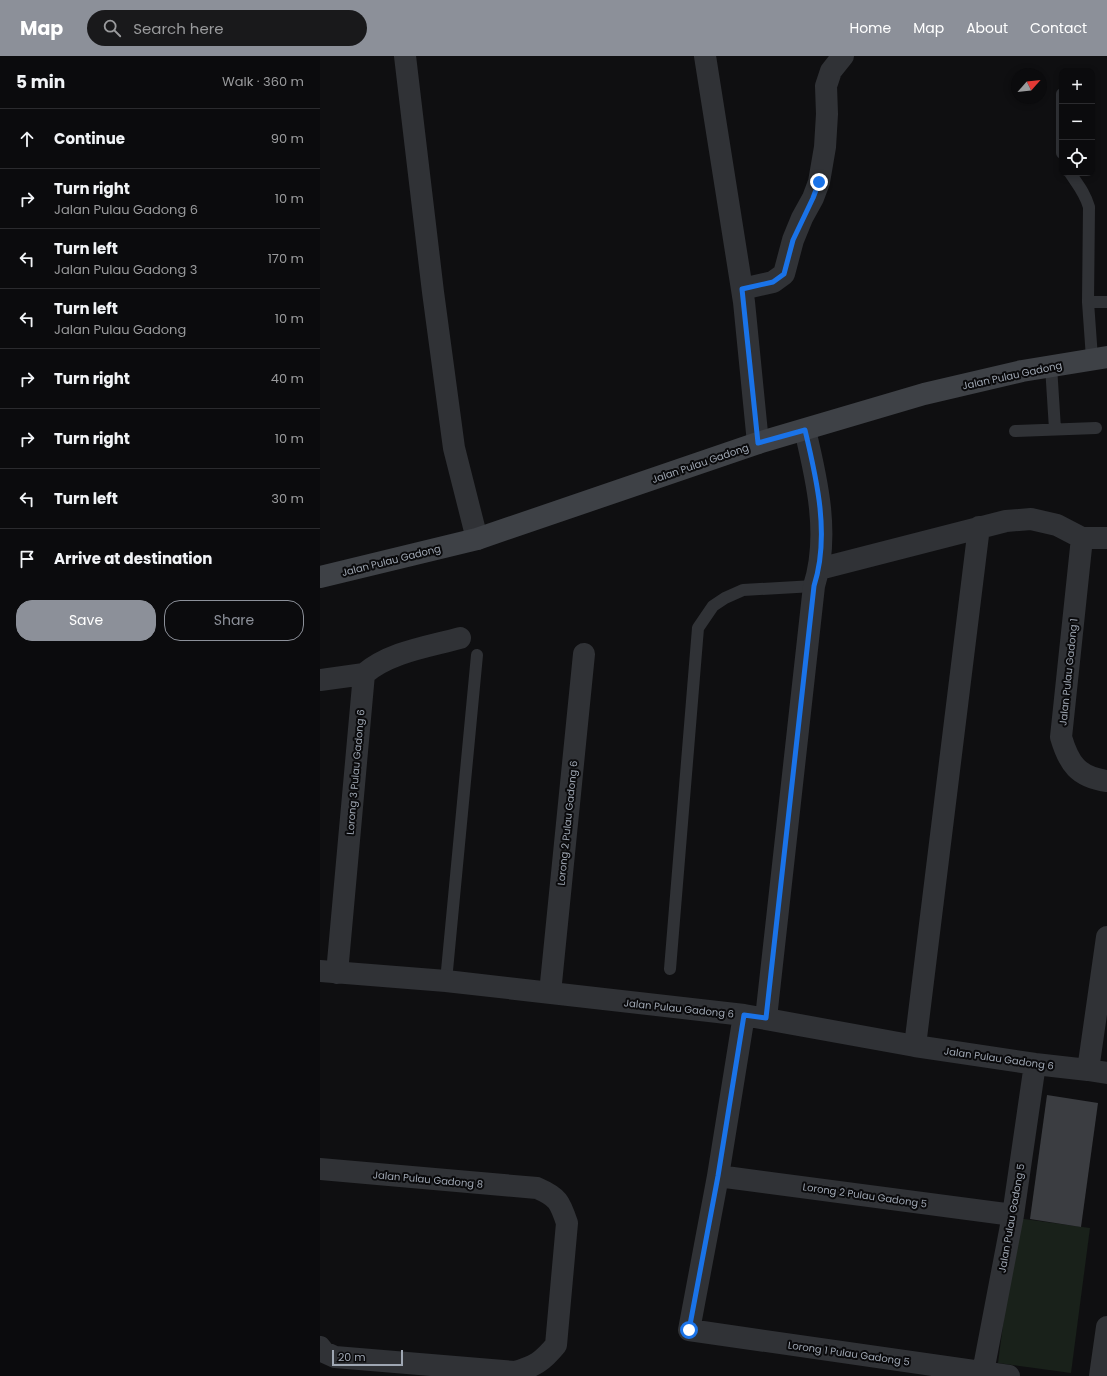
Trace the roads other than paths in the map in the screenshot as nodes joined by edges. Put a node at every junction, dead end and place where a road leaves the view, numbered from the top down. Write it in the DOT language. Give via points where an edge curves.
graph roads {
  1 [pos="405,56"];
  2 [pos="705,56"];
  3 [pos="843,56"];
  4 [pos="1062,104"];
  5 [pos="1062,140"];
  6 [pos="1072,176"];
  7 [pos="742,289"];
  8 [pos="1088,302"];
  9 [pos="1107,302"];
  10 [pos="1099,357"];
  11 [pos="1051,366"];
  12 [pos="1096,428"];
  13 [pos="1055,429"];
  14 [pos="805,430"];
  15 [pos="1015,431"];
  16 [pos="758,443"];
  17 [pos="979,527"];
  18 [pos="1082,538"];
  19 [pos="1107,538"];
  20 [pos="477,539"];
  21 [pos="320,577"];
  22 [pos="817,578"];
  23 [pos="460,638"];
  24 [pos="584,654"];
  25 [pos="477,655"];
  26 [pos="364,674"];
  27 [pos="320,680"];
  28 [pos="1107,781"];
  29 [pos="1107,937"];
  30 [pos="670,969"];
  31 [pos="329,972"];
  32 [pos="446,982"];
  33 [pos="550,993"];
  34 [pos="744,1015"];
  35 [pos="766,1018"];
  36 [pos="915,1046"];
  37 [pos="1035,1064"];
  38 [pos="1097,1072"];
  39 [pos="320,1173"];
  40 [pos="718,1176"];
  41 [pos="1013,1215"];
  42 [pos="1107,1327"];
  43 [pos="320,1348"];
  44 [pos="983,1372"];
  45 [pos="1009,1376"];
  46 [pos="1100,1376"];
  1 -- 20 [label="street" via="454,448"];
  2 -- 7 [label="street"];
  3 -- 7 [label="street" via="831,71 826,86 826,141 819,182 793,240 784,274 773,282"];
  4 -- 5 [label="lane"];
  6 -- 8 [label="lane" via="1086,197 1089,207"];
  7 -- 16 [label="street"];
  8 -- 9 [label="lane"];
  8 -- 10 [label="lane"];
  10 -- 11 [label="main road, Jalan Pulau Gadong"];
  11 -- 13 [label="lane"];
  11 -- 14 [label="main road, Jalan Pulau Gadong" via="924,394"];
  12 -- 13 [label="lane"];
  13 -- 15 [label="lane"];
  14 -- 16 [label="main road, Jalan Pulau Gadong"];
  14 -- 22 [label="street" via="819,501 821,533"];
  16 -- 20 [label="main road, Jalan Pulau Gadong"];
  17 -- 18 [label="street" via="1006,521 1031,520 1057,525"];
  17 -- 22 [label="street"];
  17 -- 36 [label="street"];
  18 -- 19 [label="street"];
  18 -- 28 [label="street, Jalan Pulau Gadong 1" via="1061,737 1066,754 1076,769 1093,779"];
  20 -- 21 [label="main road, Jalan Pulau Gadong"];
  22 -- 30 [label="lane" via="743,590 713,606 698,628"];
  22 -- 35 [label="street"];
  23 -- 26 [label="street" via="389,657"];
  24 -- 33 [label="street, Lorong 2 Pulau Gadong 6"];
  25 -- 32 [label="lane"];
  26 -- 27 [label="street"];
  26 -- 31 [label="street, Lorong 3 Pulau Gadong 6"];
  29 -- 38 [label="street"];
  31 -- 32 [label="street, Jalan Pulau Gadong 6"];
  32 -- 33 [label="street, Jalan Pulau Gadong 6"];
  33 -- 34 [label="street, Jalan Pulau Gadong 6"];
  34 -- 35 [label="street, Jalan Pulau Gadong 6"];
  34 -- 40 [label="street"];
  35 -- 36 [label="street, Jalan Pulau Gadong 6"];
  36 -- 37 [label="street, Jalan Pulau Gadong 6"];
  37 -- 38 [label="street, Jalan Pulau Gadong 6"];
  37 -- 41 [label="street, Jalan Pulau Gadong 5"];
  39 -- 43 [label="street, Jalan Pulau Gadong 8" via="537,1188 550,1194 561,1205 567,1223 556,1345 546,1358 532,1367 515,1372 335,1357"];
  40 -- 41 [label="street, Lorong 2 Pulau Gadong 5"];
  40 -- 44 [label="street, Lorong 1 Pulau Gadong 5" via="689,1330"];
  41 -- 44 [label="street, Jalan Pulau Gadong 5"];
  42 -- 46 [label="street"];
  44 -- 45 [label="street, Lorong 1 Pulau Gadong 5"];
}
